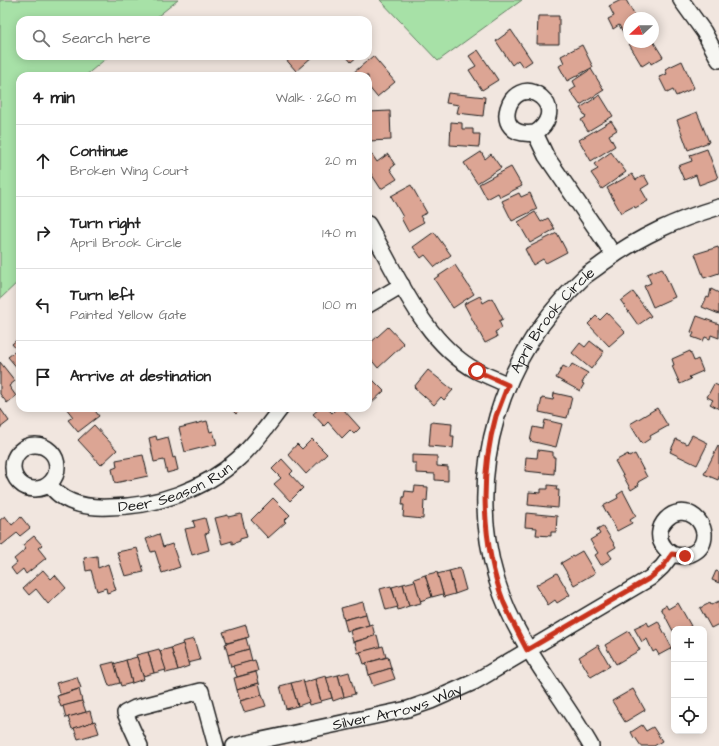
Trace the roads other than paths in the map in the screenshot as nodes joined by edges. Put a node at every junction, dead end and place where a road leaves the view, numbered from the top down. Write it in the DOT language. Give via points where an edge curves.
graph roads {
  1 [pos="681,0"];
  2 [pos="718,52"];
  3 [pos="535,133"];
  4 [pos="719,207"];
  5 [pos="372,231"];
  6 [pos="614,255"];
  7 [pos="402,285"];
  8 [pos="372,303"];
  9 [pos="508,385"];
  10 [pos="279,412"];
  11 [pos="49,484"];
  12 [pos="672,554"];
  13 [pos="527,650"];
  14 [pos="140,746"];
  15 [pos="216,746"];
  16 [pos="234,746"];
  17 [pos="591,746"];
  1 -- 2 [label="street"];
  3 -- 6 [label="street" via="546,156"];
  4 -- 6 [label="street, April Brook Circle" via="655,230"];
  5 -- 7 [label="street"];
  6 -- 9 [label="street, April Brook Circle" via="585,276 557,306 535,336"];
  7 -- 8 [label="street"];
  7 -- 9 [label="street" via="416,310 443,344 477,371"];
  9 -- 13 [label="street, April Brook Circle" via="496,416 487,462 487,534 497,581"];
  10 -- 11 [label="street, Deer Season Run" via="238,460 202,484 161,500 138,506 95,508 76,504 64,498"];
  12 -- 13 [label="street, Silver Arrows Way" via="662,568 650,578"];
  13 -- 16 [label="street, Silver Arrows Way" via="474,682 408,709"];
  13 -- 17 [label="street, April Brook Circle"];
  14 -- 15 [label="street" via="125,713 135,708 201,692"];
}
